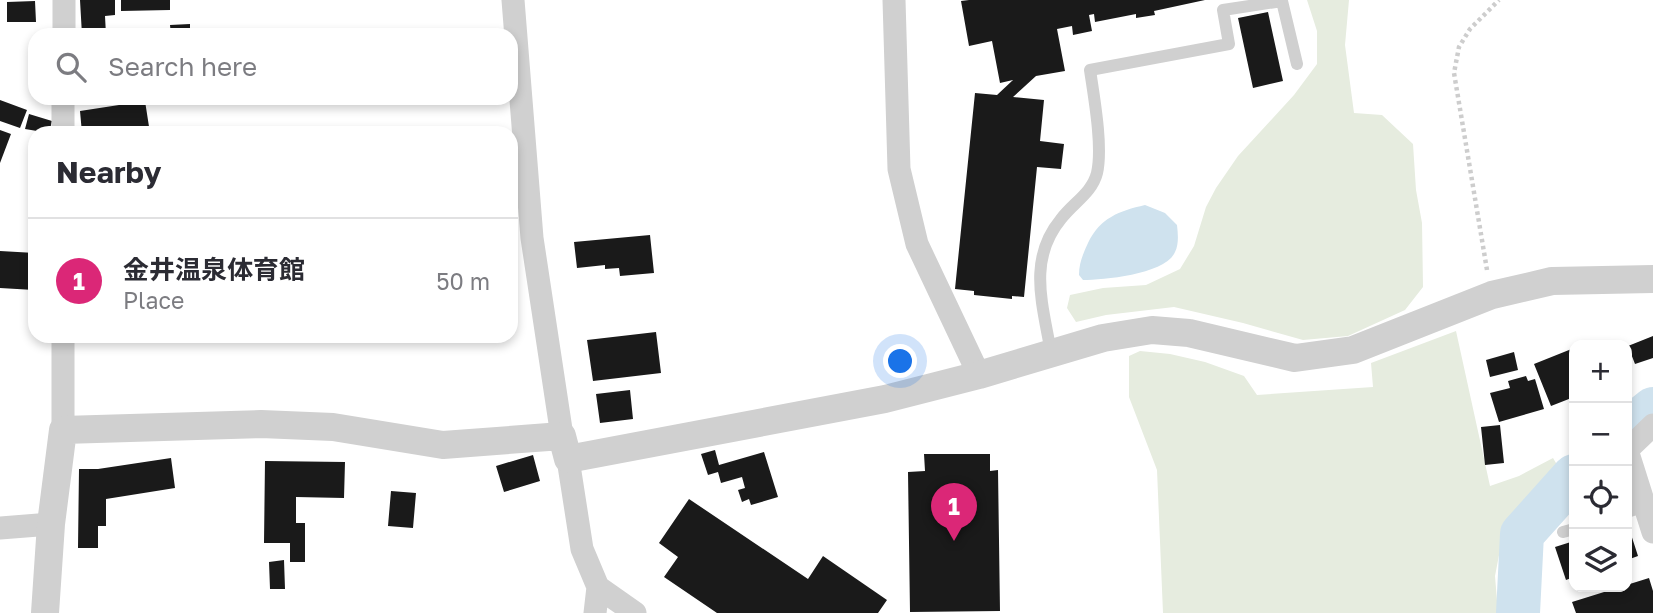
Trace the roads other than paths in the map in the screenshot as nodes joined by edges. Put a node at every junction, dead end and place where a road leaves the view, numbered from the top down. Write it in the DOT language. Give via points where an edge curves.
graph roads {
  1 [pos="64,0"];
  2 [pos="513,0"];
  3 [pos="894,0"];
  4 [pos="64,28"];
  5 [pos="515,28"];
  6 [pos="518,63"];
  7 [pos="1297,64"];
  8 [pos="64,105"];
  9 [pos="63,126"];
  10 [pos="1653,279"];
  11 [pos="63,343"];
  12 [pos="1051,354"];
  13 [pos="979,375"];
  14 [pos="1653,425"];
  15 [pos="63,430"];
  16 [pos="1632,445"];
  17 [pos="565,448"];
  18 [pos="1629,466"];
  19 [pos="1636,509"];
  20 [pos="51,524"];
  21 [pos="0,528"];
  22 [pos="1653,532"];
  23 [pos="598,587"];
  24 [pos="46,613"];
  25 [pos="595,613"];
  26 [pos="635,613"];
  1 -- 4 [label="street"];
  2 -- 5 [label="street"];
  3 -- 13 [label="street" via="899,169 916,244"];
  6 -- 17 [label="street" via="532,238"];
  7 -- 12 [label="lane" via="1282,1 1223,9 1229,44 1090,70 1098,126 1098,171 1092,187 1060,219 1042,249 1040,286"];
  8 -- 9 [label="street"];
  10 -- 12 [label="street" via="1552,281 1492,295 1353,350 1295,358 1189,333 1152,330 1103,338"];
  11 -- 15 [label="street"];
  12 -- 13 [label="street"];
  13 -- 17 [label="street" via="885,399"];
  14 -- 16 [label="street"];
  15 -- 17 [label="street" via="261,424 333,427 443,445"];
  15 -- 20 [label="street"];
  17 -- 23 [label="street" via="582,549"];
  18 -- 19 [label="street"];
  19 -- 22 [label="street"];
  20 -- 21 [label="street"];
  20 -- 24 [label="street"];
  23 -- 25 [label="street"];
  23 -- 26 [label="street"];
}
